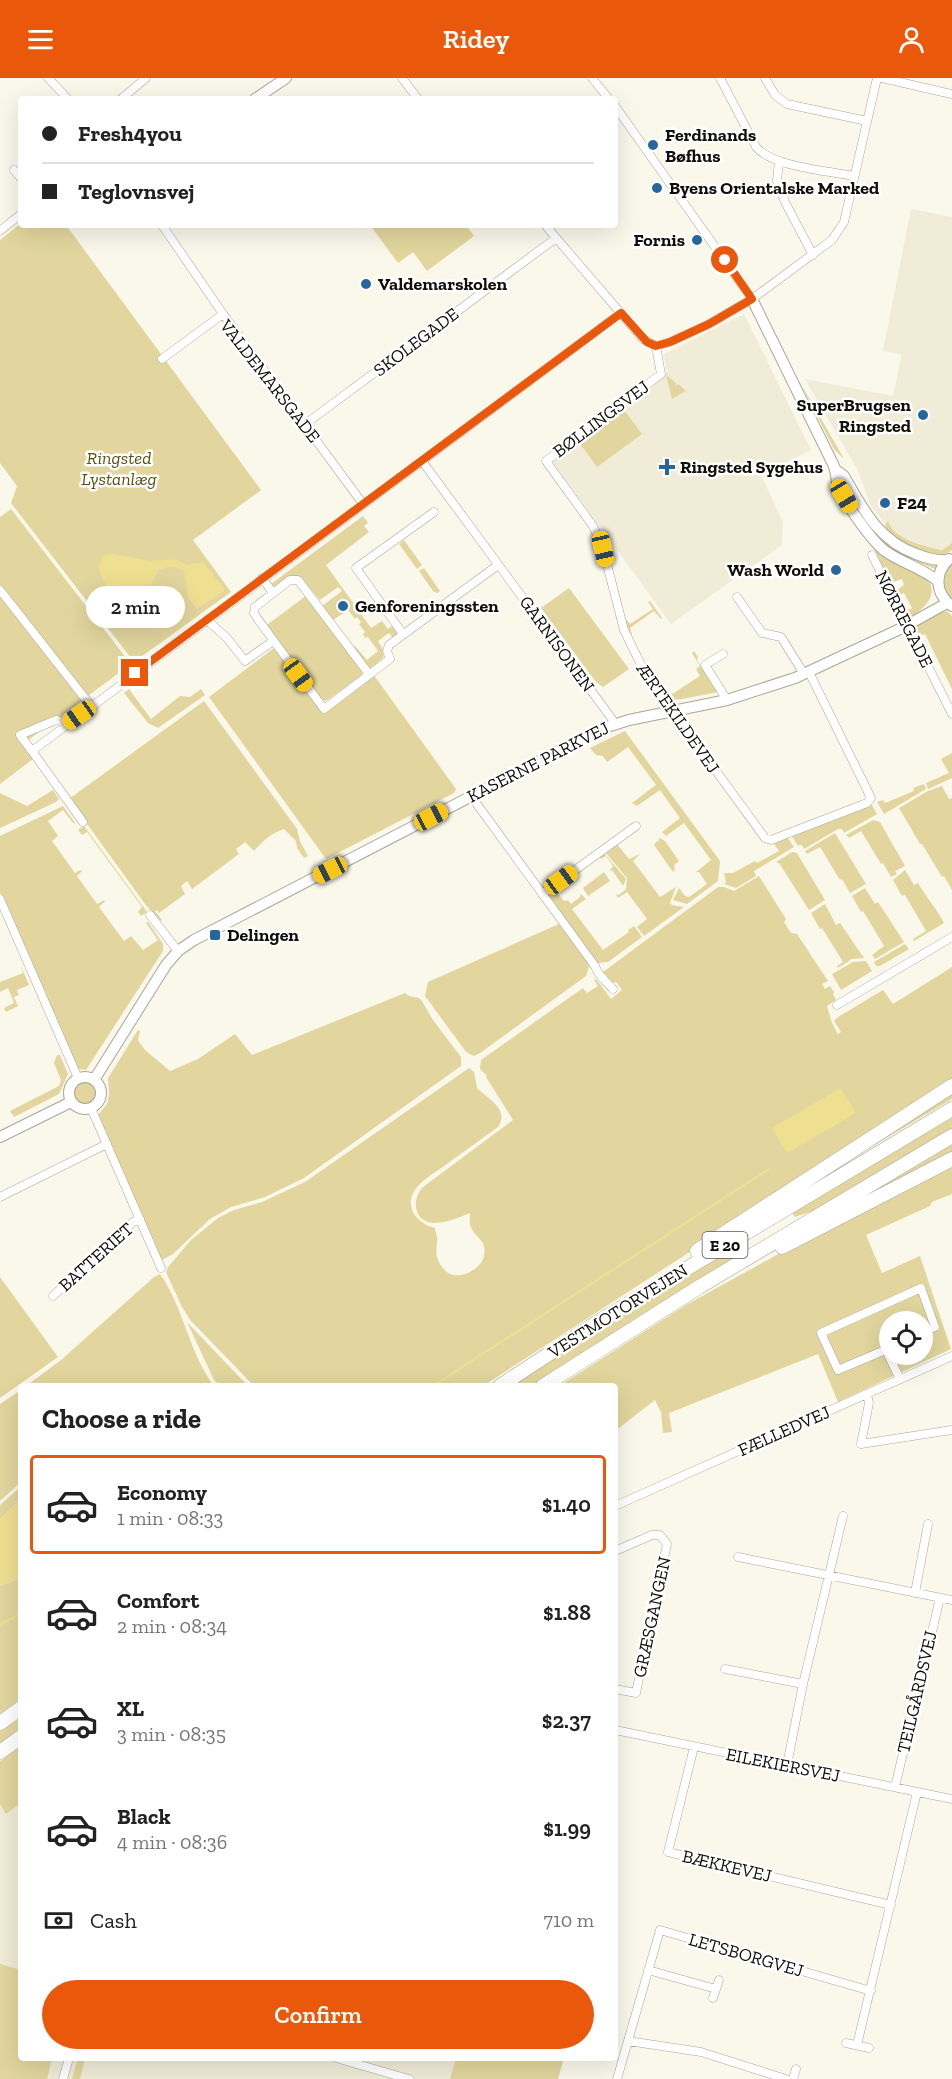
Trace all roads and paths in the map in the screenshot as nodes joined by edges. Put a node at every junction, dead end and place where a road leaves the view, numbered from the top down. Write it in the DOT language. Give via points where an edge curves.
graph roads {
  1 [pos="146,78"];
  2 [pos="286,78"];
  3 [pos="402,78"];
  4 [pos="592,78"];
  5 [pos="720,78"];
  6 [pos="765,78"];
  7 [pos="877,78"];
  8 [pos="882,78"];
  9 [pos="53,80"];
  10 [pos="952,94"];
  11 [pos="66,96"];
  12 [pos="125,96"];
  13 [pos="259,96"];
  14 [pos="416,96"];
  15 [pos="607,96"];
  16 [pos="618,110"];
  17 [pos="867,121"];
  18 [pos="779,162"];
  19 [pos="14,170"];
  20 [pos="18,175"];
  21 [pos="854,176"];
  22 [pos="18,216"];
  23 [pos="164,228"];
  24 [pos="548,228"];
  25 [pos="0,231"];
  26 [pos="556,237"];
  27 [pos="813,255"];
  28 [pos="752,299"];
  29 [pos="621,313"];
  30 [pos="223,314"];
  31 [pos="656,346"];
  32 [pos="162,359"];
  33 [pos="304,425"];
  34 [pos="422,461"];
  35 [pos="546,461"];
  36 [pos="836,470"];
  37 [pos="363,504"];
  38 [pos="434,512"];
  39 [pos="872,555"];
  40 [pos="950,559"];
  41 [pos="498,565"];
  42 [pos="262,578"];
  43 [pos="938,581"];
  44 [pos="0,590"];
  45 [pos="273,592"];
  46 [pos="940,593"];
  47 [pos="737,597"];
  48 [pos="950,604"];
  49 [pos="207,620"];
  50 [pos="911,623"];
  51 [pos="403,634"];
  52 [pos="273,641"];
  53 [pos="723,654"];
  54 [pos="807,673"];
  55 [pos="369,674"];
  56 [pos="727,700"];
  57 [pos="91,706"];
  58 [pos="671,711"];
  59 [pos="952,714"];
  60 [pos="68,723"];
  61 [pos="614,724"];
  62 [pos="32,751"];
  63 [pos="471,796"];
  64 [pos="83,822"];
  65 [pos="636,826"];
  66 [pos="542,894"];
  67 [pos="0,899"];
  68 [pos="150,915"];
  69 [pos="952,937"];
  70 [pos="178,951"];
  71 [pos="613,989"];
  72 [pos="837,1005"];
  73 [pos="78,1078"];
  74 [pos="94,1080"];
  75 [pos="952,1086"];
  76 [pos="70,1102"];
  77 [pos="91,1108"];
  78 [pos="952,1109"];
  79 [pos="952,1136"];
  80 [pos="0,1137"];
  81 [pos="107,1144"];
  82 [pos="952,1158"];
  83 [pos="0,1197"];
  84 [pos="140,1219"];
  85 [pos="161,1268"];
  86 [pos="699,1287"];
  87 [pos="53,1296"];
  88 [pos="929,1311"];
  89 [pos="593,1325"];
  90 [pos="879,1353"];
  91 [pos="952,1356"];
  92 [pos="894,1365"];
  93 [pos="900,1379"];
  94 [pos="505,1383"];
  95 [pos="548,1383"];
  96 [pos="867,1394"];
  97 [pos="952,1430"];
  98 [pos="618,1505"];
  99 [pos="843,1516"];
  100 [pos="928,1524"];
  101 [pos="618,1550"];
  102 [pos="738,1557"];
  103 [pos="828,1575"];
  104 [pos="915,1593"];
  105 [pos="940,1598"];
  106 [pos="952,1600"];
  107 [pos="725,1669"];
  108 [pos="803,1684"];
  109 [pos="618,1690"];
  110 [pos="18,1710"];
  111 [pos="0,1723"];
  112 [pos="618,1731"];
  113 [pos="18,1739"];
  114 [pos="694,1747"];
  115 [pos="0,1752"];
  116 [pos="787,1765"];
  117 [pos="895,1787"];
  118 [pos="917,1792"];
  119 [pos="952,1799"];
  120 [pos="891,1905"];
  121 [pos="648,1970"];
  122 [pos="719,1980"];
  123 [pos="716,1989"];
  124 [pos="871,1991"];
  125 [pos="713,1998"];
  126 [pos="628,2041"];
  127 [pos="846,2043"];
  128 [pos="857,2045"];
  129 [pos="870,2048"];
  130 [pos="68,2061"];
  131 [pos="346,2061"];
  132 [pos="796,2069"];
  133 [pos="63,2079"];
  134 [pos="409,2079"];
  135 [pos="617,2079"];
  136 [pos="786,2079"];
  137 [pos="793,2079"];
  1 -- 12 [label="street"];
  2 -- 13 [label="street"];
  3 -- 14 [label="street"];
  4 -- 15 [label="street"];
  5 -- 18 [label="street" via="756,147"];
  6 -- 17 [label="street" via="775,95 787,104"];
  7 -- 17 [label="street"];
  8 -- 10 [label="street"];
  9 -- 11 [label="street"];
  16 -- 28 [label="street, NØRREGADE"];
  17 -- 21 [label="street"];
  18 -- 21 [label="street"];
  18 -- 27 [label="street" via="777,181 784,202"];
  19 -- 20 [label="street"];
  21 -- 27 [label="street" via="844,222 832,240"];
  22 -- 25 [label="street"];
  23 -- 30 [label="street"];
  24 -- 26 [label="street"];
  26 -- 29 [label="street"];
  26 -- 33 [label="street, SKOLEGADE"];
  27 -- 28 [label="street"];
  28 -- 31 [label="street" via="709,324"];
  28 -- 36 [label="street, NØRREGADE"];
  29 -- 31 [label="street" via="644,339"];
  29 -- 34 [label="street"];
  30 -- 32 [label="street, VALDEMARSGADE"];
  30 -- 33 [label="street, VALDEMARSGADE"];
  31 -- 35 [label="street, BØLLINGSVEJ" via="661,374"];
  33 -- 37 [label="street, VALDEMARSGADE"];
  34 -- 37 [label="street"];
  34 -- 41 [label="street, GARNISONEN"];
  35 -- 58 [label="street, ÆRTEKILDEVEJ" via="592,526 603,549 624,630 646,675"];
  36 -- 40 [label="street, NØRREGADE" via="887,539 922,556 939,561"];
  36 -- 43 [label="street, NØRREGADE" via="844,496 873,540"];
  37 -- 42 [label="street"];
  38 -- 51 [label="street" via="356,568"];
  39 -- 50 [label="street, NØRREGADE"];
  40 -- 43 [label="street" via="940,571"];
  41 -- 51 [label="street"];
  41 -- 61 [label="street, GARNISONEN"];
  42 -- 45 [label="street"];
  42 -- 49 [label="street"];
  43 -- 46 [label="street"];
  44 -- 57 [label="street"];
  45 -- 52 [label="street" via="254,610"];
  45 -- 55 [label="street" via="290,580 300,581"];
  46 -- 48 [label="street"];
  46 -- 50 [label="street, KASERNE PARKVEJ"];
  47 -- 54 [label="street" via="762,633 782,637"];
  48 -- 50 [label="street, KASERNE PARKVEJ"];
  49 -- 52 [label="street" via="245,661"];
  49 -- 57 [label="street"];
  50 -- 54 [label="street, KASERNE PARKVEJ"];
  50 -- 59 [label="street, NØRREGADE"];
  51 -- 55 [label="street" via="389,645 390,659"];
  52 -- 55 [label="street" via="324,709"];
  53 -- 56 [label="street" via="705,666"];
  54 -- 56 [label="street, KASERNE PARKVEJ"];
  54 -- 58 [label="street, ÆRTEKILDEVEJ" via="871,798 867,803 771,840 765,838"];
  56 -- 58 [label="street, KASERNE PARKVEJ"];
  57 -- 60 [label="street"];
  58 -- 61 [label="street, KASERNE PARKVEJ"];
  60 -- 62 [label="street"];
  60 -- 62 [label="street" via="56,720 20,735"];
  61 -- 63 [label="street, KASERNE PARKVEJ"];
  62 -- 64 [label="street"];
  63 -- 66 [label="street"];
  63 -- 70 [label="street, KASERNE PARKVEJ"];
  65 -- 66 [label="street"];
  66 -- 71 [label="street"];
  67 -- 73 [label="street"];
  68 -- 70 [label="street"];
  69 -- 72 [label="street"];
  70 -- 74 [label="street, KASERNE PARKVEJ"];
  73 -- 74 [label="street"];
  73 -- 76 [label="street" via="70,1086"];
  74 -- 77 [label="street" via="100,1097"];
  75 -- 89 [label="highway" via="616,1303"];
  76 -- 77 [label="street" via="77,1108"];
  76 -- 80 [label="street"];
  77 -- 81 [label="street, BATTERIET"];
  78 -- 89 [label="highway, VESTMOTORVEJEN / E 20"];
  79 -- 86 [label="highway, VESTMOTORVEJEN / E 20"];
  81 -- 83 [label="street"];
  81 -- 84 [label="street, BATTERIET"];
  82 -- 86 [label="highway"];
  84 -- 85 [label="street, BATTERIET"];
  84 -- 87 [label="street, BATTERIET"];
  86 -- 95 [label="highway, VESTMOTORVEJEN / E 20"];
  88 -- 90 [label="street" via="921,1288 822,1333 838,1370"];
  89 -- 94 [label="highway, VESTMOTORVEJEN / E 20"];
  91 -- 93 [label="street, FÆLLEDVEJ"];
  92 -- 93 [label="street"];
  93 -- 96 [label="street, FÆLLEDVEJ"];
  96 -- 97 [label="street" via="869,1403 861,1444"];
  96 -- 98 [label="street, FÆLLEDVEJ"];
  99 -- 103 [label="street"];
  100 -- 104 [label="street"];
  101 -- 109 [label="street, GRÆSGANGEN" via="652,1535 660,1535 668,1544 636,1693"];
  102 -- 103 [label="street"];
  103 -- 104 [label="street"];
  103 -- 108 [label="street"];
  104 -- 105 [label="street"];
  105 -- 106 [label="street"];
  105 -- 117 [label="street, TEILGÅRDSVEJ"];
  107 -- 108 [label="street"];
  108 -- 116 [label="street"];
  110 -- 111 [label="highway"];
  112 -- 114 [label="street, EILEKIERSVEJ"];
  113 -- 115 [label="highway"];
  114 -- 116 [label="street, EILEKIERSVEJ"];
  114 -- 120 [label="street, BÆKKEVEJ" via="668,1852"];
  116 -- 117 [label="street, EILEKIERSVEJ"];
  117 -- 118 [label="street, EILEKIERSVEJ"];
  118 -- 119 [label="street, EILEKIERSVEJ"];
  118 -- 120 [label="street"];
  120 -- 124 [label="street"];
  121 -- 123 [label="street"];
  121 -- 124 [label="street, LETSBORGVEJ" via="660,1930"];
  121 -- 126 [label="street, LETSBORGVEJ"];
  122 -- 123 [label="street, LETSBORGVEJ"];
  123 -- 125 [label="street, LETSBORGVEJ"];
  124 -- 128 [label="street"];
  126 -- 135 [label="street, LETSBORGVEJ"];
  126 -- 136 [label="street" via="700,2052"];
  127 -- 128 [label="street"];
  128 -- 129 [label="street"];
  130 -- 133 [label="street"];
  131 -- 134 [label="street"];
  132 -- 137 [label="street"];
}
